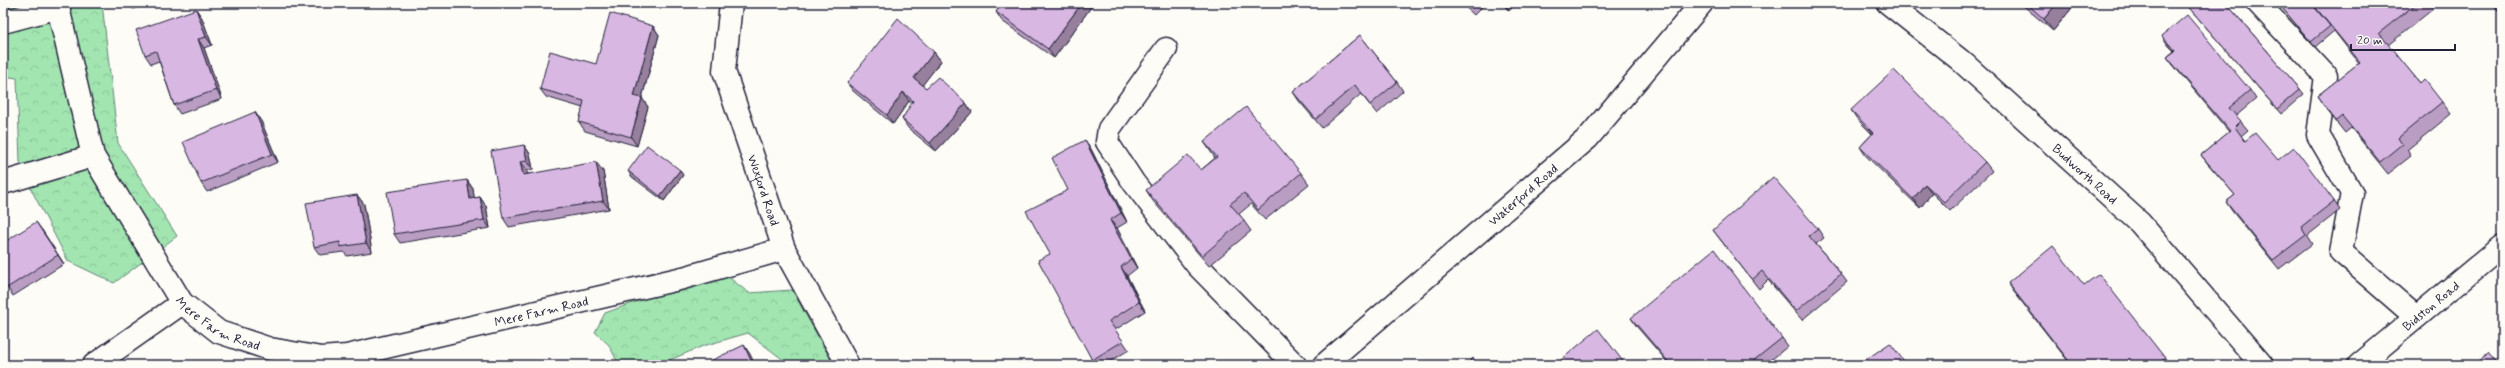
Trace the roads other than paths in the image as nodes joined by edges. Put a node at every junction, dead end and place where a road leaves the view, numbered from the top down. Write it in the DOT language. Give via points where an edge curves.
graph roads {
  1 [pos="731,3"];
  2 [pos="1702,3"];
  3 [pos="1888,3"];
  4 [pos="2258,3"];
  5 [pos="58,5"];
  6 [pos="3,22"];
  7 [pos="1166,49"];
  8 [pos="93,156"];
  9 [pos="3,183"];
  10 [pos="2502,246"];
  11 [pos="784,249"];
  12 [pos="182,303"];
  13 [pos="2416,317"];
  14 [pos="355,360"];
  15 [pos="94,365"];
  16 [pos="848,365"];
  17 [pos="1295,365"];
  18 [pos="1324,365"];
  19 [pos="2262,365"];
  20 [pos="2359,365"];
  1 -- 11 [label="street, Wexford Road" via="724,71"];
  2 -- 18 [label="street, Waterford Road" via="1588,138"];
  3 -- 19 [label="street, Budworth Road" via="1960,60 2140,223"];
  4 -- 13 [label="street" via="2326,76 2318,135 2352,193 2341,252"];
  5 -- 6 [label="street"];
  5 -- 8 [label="street, Mere Farm Road"];
  7 -- 17 [label="street" via="1109,129 1107,142 1134,183 1197,266"];
  8 -- 9 [label="street"];
  8 -- 12 [label="street, Mere Farm Road"];
  10 -- 13 [label="street, Bidston Road"];
  11 -- 14 [label="street, Mere Farm Road" via="684,278"];
  11 -- 16 [label="street, Wexford Road"];
  12 -- 14 [label="street, Mere Farm Road" via="218,332 270,349 321,358"];
  12 -- 15 [label="street"];
  13 -- 20 [label="street, Bidston Road"];
}
